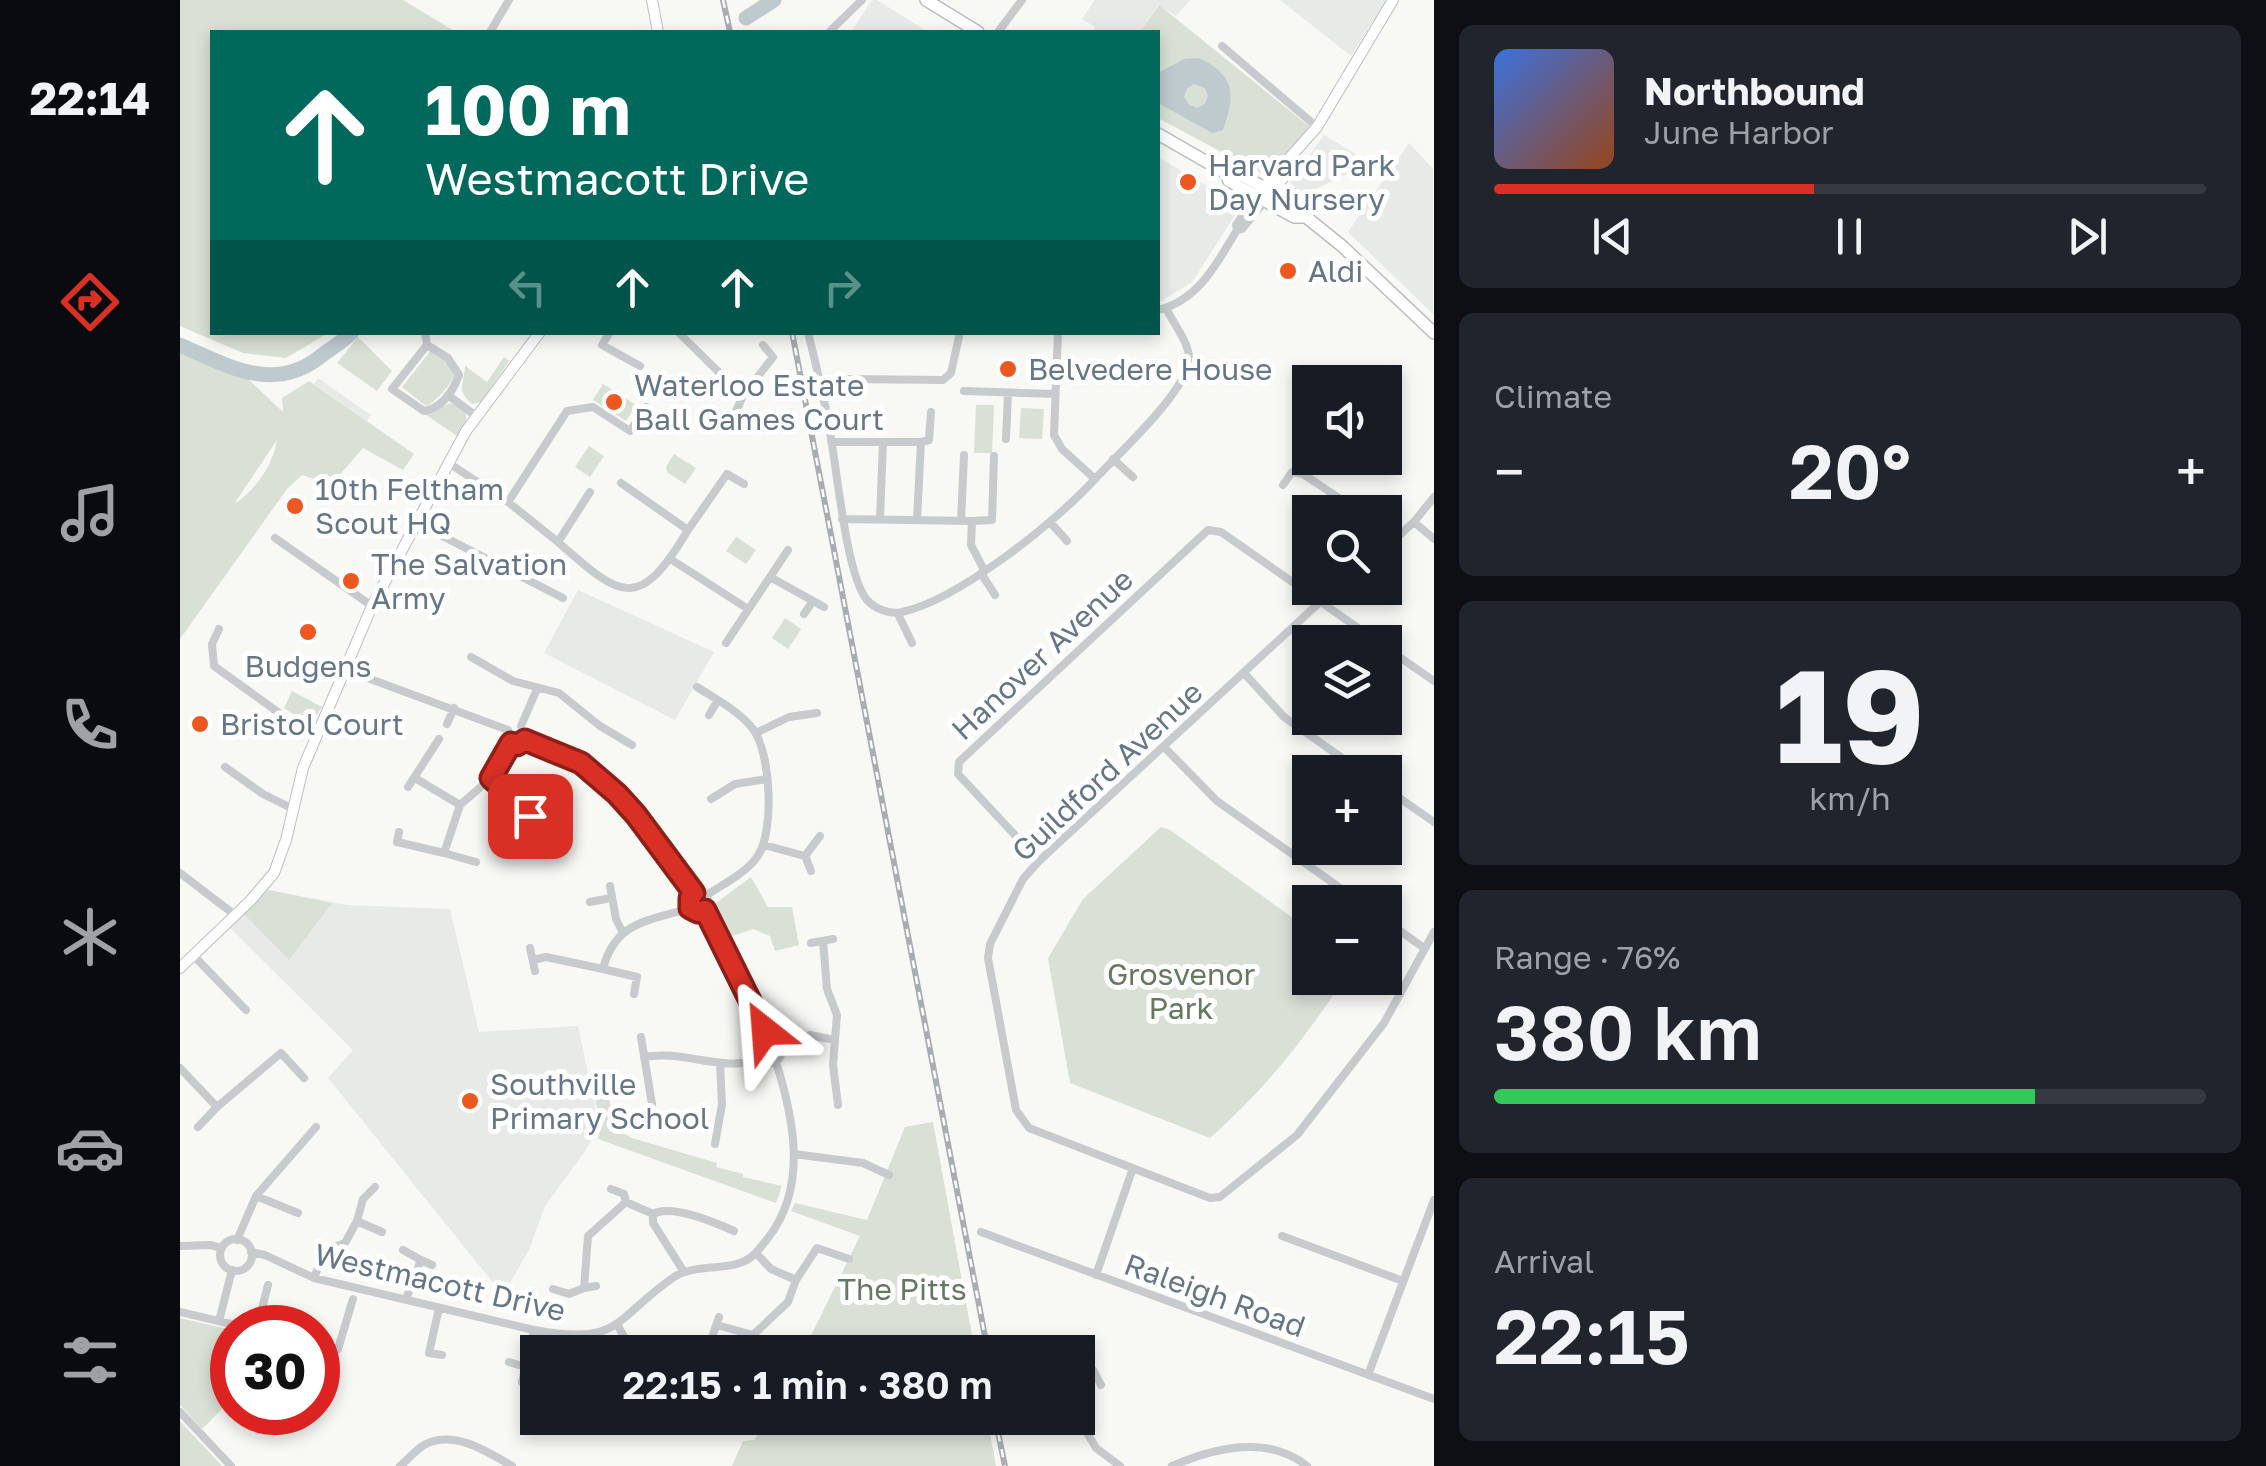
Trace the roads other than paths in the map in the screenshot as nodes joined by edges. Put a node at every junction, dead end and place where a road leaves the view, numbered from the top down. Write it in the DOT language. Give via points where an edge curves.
graph roads {
  1 [pos="510,0"];
  2 [pos="652,0"];
  3 [pos="862,0"];
  4 [pos="926,0"];
  5 [pos="1022,0"];
  6 [pos="1393,0"];
  7 [pos="491,30"];
  8 [pos="658,30"];
  9 [pos="831,30"];
  10 [pos="975,30"];
  11 [pos="1000,30"];
  12 [pos="1222,46"];
  13 [pos="1317,128"];
  14 [pos="1160,135"];
  15 [pos="1264,193"];
  16 [pos="1162,309"];
  17 [pos="1434,332"];
  18 [pos="425,335"];
  19 [pos="538,335"];
  20 [pos="608,335"];
  21 [pos="681,335"];
  22 [pos="809,335"];
  23 [pos="959,335"];
  24 [pos="1058,335"];
  25 [pos="427,345"];
  26 [pos="762,345"];
  27 [pos="640,366"];
  28 [pos="767,366"];
  29 [pos="778,375"];
  30 [pos="820,383"];
  31 [pos="964,391"];
  32 [pos="1008,393"];
  33 [pos="1056,394"];
  34 [pos="448,396"];
  35 [pos="743,396"];
  36 [pos="646,407"];
  37 [pos="931,412"];
  38 [pos="735,413"];
  39 [pos="476,416"];
  40 [pos="1006,440"];
  41 [pos="832,442"];
  42 [pos="883,442"];
  43 [pos="921,442"];
  44 [pos="964,455"];
  45 [pos="994,456"];
  46 [pos="1113,459"];
  47 [pos="447,462"];
  48 [pos="1133,477"];
  49 [pos="1095,479"];
  50 [pos="621,482"];
  51 [pos="744,484"];
  52 [pos="1284,486"];
  53 [pos="590,492"];
  54 [pos="1334,495"];
  55 [pos="1434,497"];
  56 [pos="508,502"];
  57 [pos="842,518"];
  58 [pos="880,519"];
  59 [pos="918,520"];
  60 [pos="967,521"];
  61 [pos="415,522"];
  62 [pos="1050,522"];
  63 [pos="1414,522"];
  64 [pos="688,530"];
  65 [pos="1402,533"];
  66 [pos="275,538"];
  67 [pos="1434,540"];
  68 [pos="1067,541"];
  69 [pos="558,542"];
  70 [pos="788,550"];
  71 [pos="672,560"];
  72 [pos="982,572"];
  73 [pos="770,577"];
  74 [pos="1292,582"];
  75 [pos="994,595"];
  76 [pos="564,598"];
  77 [pos="813,601"];
  78 [pos="1317,605"];
  79 [pos="1324,605"];
  80 [pos="372,606"];
  81 [pos="824,607"];
  82 [pos="748,608"];
  83 [pos="804,614"];
  84 [pos="898,614"];
  85 [pos="1353,625"];
  86 [pos="220,629"];
  87 [pos="726,643"];
  88 [pos="912,643"];
  89 [pos="470,658"];
  90 [pos="1402,659"];
  91 [pos="346,670"];
  92 [pos="1244,673"];
  93 [pos="1434,681"];
  94 [pos="698,687"];
  95 [pos="537,689"];
  96 [pos="718,700"];
  97 [pos="454,708"];
  98 [pos="817,713"];
  99 [pos="709,715"];
  100 [pos="805,715"];
  101 [pos="447,724"];
  102 [pos="521,726"];
  103 [pos="808,728"];
  104 [pos="508,730"];
  105 [pos="319,732"];
  106 [pos="756,732"];
  107 [pos="439,739"];
  108 [pos="525,740"];
  109 [pos="511,743"];
  110 [pos="632,745"];
  111 [pos="1164,747"];
  112 [pos="1337,755"];
  113 [pos="225,767"];
  114 [pos="415,778"];
  115 [pos="491,778"];
  116 [pos="767,779"];
  117 [pos="711,782"];
  118 [pos="408,786"];
  119 [pos="1402,800"];
  120 [pos="460,805"];
  121 [pos="293,809"];
  122 [pos="1434,822"];
  123 [pos="536,824"];
  124 [pos="399,832"];
  125 [pos="820,836"];
  126 [pos="764,845"];
  127 [pos="444,854"];
  128 [pos="805,856"];
  129 [pos="1039,860"];
  130 [pos="476,862"];
  131 [pos="811,871"];
  132 [pos="180,873"];
  133 [pos="1336,885"];
  134 [pos="610,886"];
  135 [pos="694,893"];
  136 [pos="708,895"];
  137 [pos="611,898"];
  138 [pos="590,902"];
  139 [pos="690,908"];
  140 [pos="705,910"];
  141 [pos="236,915"];
  142 [pos="622,931"];
  143 [pos="1402,932"];
  144 [pos="1434,932"];
  145 [pos="811,943"];
  146 [pos="530,948"];
  147 [pos="1424,948"];
  148 [pos="194,956"];
  149 [pos="533,960"];
  150 [pos="180,968"];
  151 [pos="603,969"];
  152 [pos="535,971"];
  153 [pos="634,994"];
  154 [pos="246,1010"];
  155 [pos="641,1037"];
  156 [pos="834,1040"];
  157 [pos="769,1043"];
  158 [pos="272,1044"];
  159 [pos="780,1047"];
  160 [pos="281,1053"];
  161 [pos="644,1057"];
  162 [pos="762,1058"];
  163 [pos="776,1062"];
  164 [pos="720,1064"];
  165 [pos="180,1068"];
  166 [pos="304,1078"];
  167 [pos="652,1104"];
  168 [pos="838,1105"];
  169 [pos="217,1107"];
  170 [pos="316,1127"];
  171 [pos="198,1128"];
  172 [pos="715,1144"];
  173 [pos="794,1154"];
  174 [pos="1133,1168"];
  175 [pos="889,1175"];
  176 [pos="374,1187"];
  177 [pos="611,1189"];
  178 [pos="256,1196"];
  179 [pos="1434,1200"];
  180 [pos="626,1202"];
  181 [pos="298,1214"];
  182 [pos="653,1214"];
  183 [pos="357,1221"];
  184 [pos="734,1231"];
  185 [pos="382,1232"];
  186 [pos="980,1232"];
  187 [pos="1282,1236"];
  188 [pos="237,1240"];
  189 [pos="180,1246"];
  190 [pos="222,1248"];
  191 [pos="403,1250"];
  192 [pos="251,1252"];
  193 [pos="756,1253"];
  194 [pos="421,1260"];
  195 [pos="849,1260"];
  196 [pos="432,1264"];
  197 [pos="232,1270"];
  198 [pos="684,1272"];
  199 [pos="1096,1275"];
  200 [pos="314,1278"];
  201 [pos="796,1280"];
  202 [pos="1402,1281"];
  203 [pos="268,1284"];
  204 [pos="596,1286"];
  205 [pos="584,1288"];
  206 [pos="553,1289"];
  207 [pos="352,1299"];
  208 [pos="406,1299"];
  209 [pos="223,1305"];
  210 [pos="263,1305"];
  211 [pos="439,1308"];
  212 [pos="180,1312"];
  213 [pos="210,1319"];
  214 [pos="618,1326"];
  215 [pos="534,1330"];
  216 [pos="533,1335"];
  217 [pos="623,1335"];
  218 [pos="713,1335"];
  219 [pos="753,1335"];
  220 [pos="340,1342"];
  221 [pos="442,1355"];
  222 [pos="509,1362"];
  223 [pos="520,1365"];
  224 [pos="1095,1373"];
  225 [pos="1368,1375"];
  226 [pos="1102,1385"];
  227 [pos="1434,1399"];
  228 [pos="180,1412"];
  229 [pos="1088,1435"];
  230 [pos="231,1466"];
  231 [pos="400,1466"];
  232 [pos="512,1466"];
  233 [pos="1120,1466"];
  234 [pos="1172,1466"];
  235 [pos="1307,1466"];
  1 -- 7 [label="street"];
  2 -- 8 [label="main road"];
  3 -- 9 [label="street"];
  4 -- 10 [label="main road"];
  5 -- 11 [label="street"];
  6 -- 13 [label="main road"];
  12 -- 13 [label="street"];
  13 -- 15 [label="main road"];
  14 -- 15 [label="main road" via="1226,173 1229,181"];
  15 -- 16 [label="street" via="1236,225 1211,274"];
  15 -- 17 [label="main road" via="1342,246"];
  16 -- 46 [label="street" via="1188,348 1189,364 1146,427"];
  18 -- 25 [label="street"];
  19 -- 39 [label="main road"];
  20 -- 27 [label="street" via="602,345"];
  21 -- 35 [label="street"];
  22 -- 30 [label="street"];
  23 -- 30 [label="street" via="952,372 943,380"];
  24 -- 33 [label="street"];
  25 -- 34 [label="street" via="459,371"];
  25 -- 34 [label="street" via="392,389 424,411"];
  26 -- 28 [label="street" via="772,357"];
  28 -- 29 [label="street"];
  28 -- 35 [label="street"];
  30 -- 41 [label="street"];
  31 -- 32 [label="street"];
  32 -- 33 [label="street"];
  32 -- 40 [label="street"];
  33 -- 49 [label="street" via="1058,445"];
  34 -- 39 [label="street"];
  35 -- 38 [label="street"];
  36 -- 56 [label="street" via="630,431 593,406 567,411"];
  37 -- 43 [label="street" via="929,440"];
  39 -- 47 [label="main road"];
  41 -- 42 [label="street"];
  41 -- 57 [label="street"];
  42 -- 43 [label="street"];
  42 -- 58 [label="street"];
  43 -- 59 [label="street"];
  44 -- 60 [label="street"];
  45 -- 60 [label="street" via="992,520"];
  46 -- 48 [label="street"];
  46 -- 49 [label="street"];
  47 -- 56 [label="street"];
  47 -- 61 [label="main road"];
  49 -- 62 [label="street"];
  50 -- 64 [label="street"];
  51 -- 64 [label="street" via="728,474"];
  52 -- 54 [label="street" via="1292,472"];
  53 -- 69 [label="street"];
  55 -- 63 [label="street"];
  56 -- 69 [label="street"];
  57 -- 58 [label="street"];
  57 -- 84 [label="street" via="864,596 874,607"];
  58 -- 59 [label="street"];
  59 -- 60 [label="street"];
  60 -- 72 [label="street"];
  61 -- 76 [label="street"];
  61 -- 80 [label="main road"];
  62 -- 68 [label="street"];
  62 -- 72 [label="street"];
  63 -- 65 [label="street"];
  63 -- 67 [label="street"];
  64 -- 71 [label="street"];
  66 -- 80 [label="street"];
  69 -- 71 [label="street" via="612,586 632,588 656,578"];
  70 -- 73 [label="street"];
  71 -- 82 [label="street"];
  72 -- 75 [label="street"];
  72 -- 84 [label="street"];
  73 -- 77 [label="street"];
  73 -- 82 [label="street"];
  74 -- 129 [label="street, Hanover Avenue" via="1221,532 1208,530 959,762 958,774"];
  77 -- 81 [label="street"];
  77 -- 83 [label="street"];
  78 -- 92 [label="street, Guildford Avenue"];
  79 -- 85 [label="street"];
  80 -- 91 [label="main road"];
  82 -- 87 [label="street"];
  84 -- 88 [label="street"];
  86 -- 105 [label="street" via="212,644 214,666 293,723"];
  89 -- 95 [label="street"];
  90 -- 93 [label="street"];
  91 -- 97 [label="street"];
  91 -- 105 [label="main road"];
  92 -- 111 [label="street, Guildford Avenue"];
  92 -- 112 [label="street" via="1284,718"];
  94 -- 96 [label="street"];
  95 -- 102 [label="street"];
  95 -- 110 [label="street" via="561,694"];
  96 -- 99 [label="street"];
  96 -- 106 [label="street"];
  97 -- 101 [label="street"];
  97 -- 104 [label="street"];
  98 -- 100 [label="street"];
  100 -- 103 [label="street"];
  100 -- 106 [label="street"];
  102 -- 104 [label="street"];
  102 -- 108 [label="street"];
  104 -- 109 [label="street"];
  105 -- 121 [label="main road"];
  106 -- 116 [label="street"];
  107 -- 114 [label="street"];
  108 -- 109 [label="street"];
  108 -- 135 [label="street" via="581,763 617,794"];
  109 -- 115 [label="street"];
  111 -- 129 [label="street, Guildford Avenue"];
  111 -- 133 [label="street" via="1218,801"];
  113 -- 121 [label="street"];
  114 -- 118 [label="street"];
  114 -- 120 [label="street"];
  115 -- 120 [label="street"];
  115 -- 123 [label="street"];
  116 -- 117 [label="street" via="735,784 715,796"];
  116 -- 126 [label="street"];
  119 -- 122 [label="street"];
  120 -- 127 [label="street"];
  121 -- 141 [label="main road" via="274,873"];
  124 -- 127 [label="street" via="397,842"];
  125 -- 128 [label="street"];
  126 -- 128 [label="street"];
  126 -- 136 [label="street" via="749,866"];
  127 -- 130 [label="street"];
  128 -- 131 [label="street"];
  129 -- 174 [label="street, Guildford Avenue" via="1023,879 988,958 1016,1110 1022,1123"];
  132 -- 141 [label="street"];
  134 -- 137 [label="street"];
  135 -- 136 [label="street"];
  135 -- 139 [label="street"];
  136 -- 140 [label="street"];
  137 -- 138 [label="street"];
  137 -- 142 [label="street"];
  139 -- 140 [label="street"];
  139 -- 142 [label="street"];
  140 -- 157 [label="street"];
  141 -- 148 [label="main road"];
  142 -- 151 [label="street"];
  143 -- 147 [label="street"];
  144 -- 147 [label="street"];
  145 -- 156 [label="street" via="828,940"];
  146 -- 149 [label="street"];
  147 -- 174 [label="street" via="1384,1022 1297,1134 1232,1191 1210,1198"];
  148 -- 150 [label="main road"];
  148 -- 154 [label="street"];
  149 -- 151 [label="street"];
  149 -- 152 [label="street"];
  151 -- 153 [label="street" via="640,978"];
  155 -- 161 [label="street"];
  156 -- 159 [label="street" via="810,1035"];
  156 -- 168 [label="street"];
  157 -- 159 [label="street"];
  157 -- 162 [label="street"];
  158 -- 160 [label="street"];
  159 -- 163 [label="street"];
  160 -- 166 [label="street"];
  160 -- 169 [label="street"];
  161 -- 164 [label="street" via="675,1054"];
  161 -- 167 [label="street"];
  162 -- 163 [label="street"];
  162 -- 164 [label="street"];
  163 -- 173 [label="street"];
  164 -- 172 [label="street"];
  165 -- 169 [label="street"];
  169 -- 171 [label="street"];
  170 -- 178 [label="street"];
  173 -- 175 [label="street" via="863,1163"];
  173 -- 193 [label="street" via="781,1218"];
  174 -- 199 [label="street"];
  176 -- 183 [label="street"];
  177 -- 180 [label="street"];
  178 -- 181 [label="street"];
  178 -- 188 [label="street"];
  179 -- 202 [label="street"];
  180 -- 182 [label="street"];
  180 -- 205 [label="street" via="588,1236"];
  182 -- 184 [label="street" via="672,1210"];
  182 -- 198 [label="street"];
  183 -- 185 [label="street"];
  183 -- 200 [label="street" via="345,1244 326,1250"];
  186 -- 199 [label="street, Raleigh Road"];
  187 -- 202 [label="street"];
  188 -- 190 [label="street"];
  188 -- 192 [label="street"];
  189 -- 190 [label="street"];
  190 -- 197 [label="street" via="222,1262"];
  191 -- 194 [label="street"];
  192 -- 197 [label="street" via="247,1266"];
  192 -- 200 [label="street, Westmacott Drive"];
  193 -- 198 [label="street" via="740,1264"];
  193 -- 201 [label="street"];
  194 -- 196 [label="street"];
  194 -- 208 [label="street"];
  195 -- 201 [label="street" via="813,1246"];
  197 -- 209 [label="street"];
  198 -- 214 [label="street"];
  199 -- 225 [label="street, Raleigh Road"];
  200 -- 208 [label="street, Westmacott Drive"];
  201 -- 219 [label="street" via="788,1302"];
  202 -- 225 [label="street"];
  203 -- 210 [label="street"];
  204 -- 205 [label="street"];
  205 -- 206 [label="street" via="569,1294"];
  207 -- 220 [label="street"];
  208 -- 211 [label="street, Westmacott Drive"];
  211 -- 215 [label="street, Westmacott Drive"];
  211 -- 221 [label="street" via="429,1353"];
  212 -- 213 [label="street"];
  214 -- 215 [label="street, Westmacott Drive" via="576,1336"];
  214 -- 217 [label="street"];
  215 -- 216 [label="street"];
  218 -- 219 [label="street" via="718,1321"];
  222 -- 223 [label="street"];
  224 -- 226 [label="street"];
  225 -- 227 [label="street, Raleigh Road"];
  228 -- 230 [label="street"];
  229 -- 233 [label="street"];
  231 -- 232 [label="street" via="426,1443 448,1442 473,1444"];
  234 -- 235 [label="street" via="1201,1453 1244,1447 1278,1451"];
}
